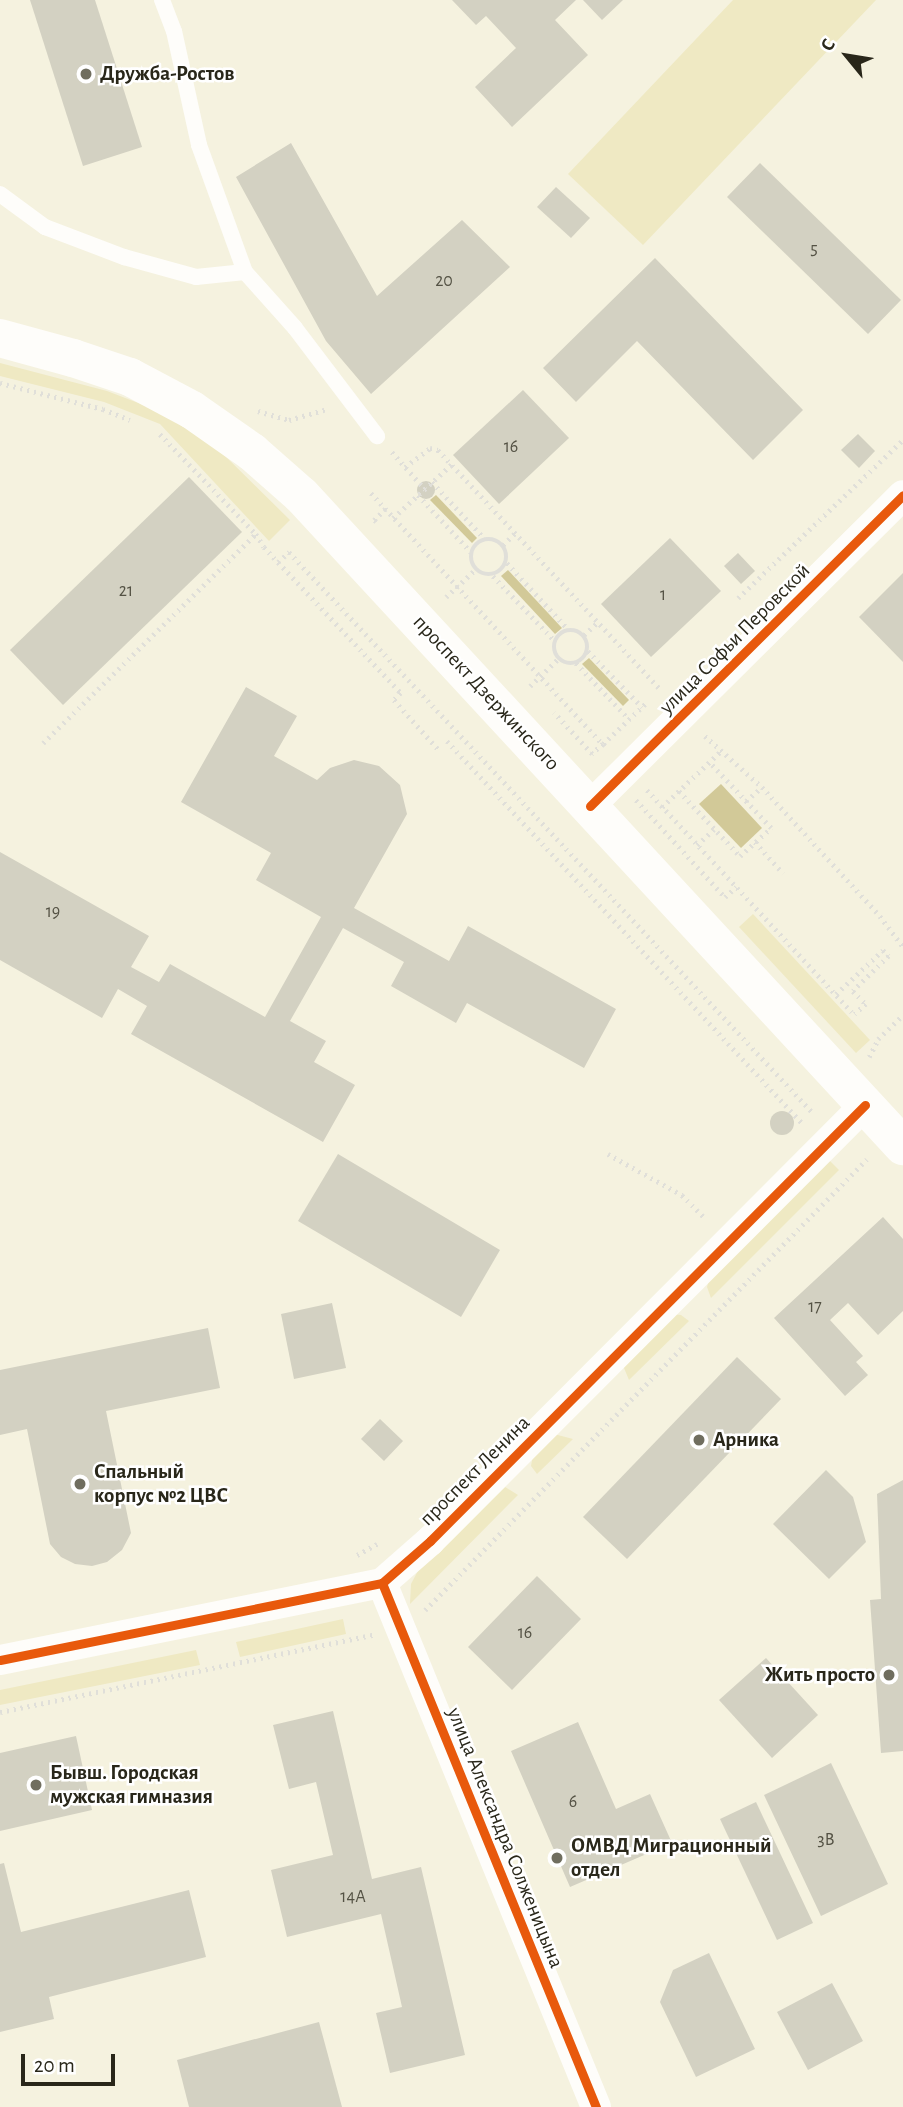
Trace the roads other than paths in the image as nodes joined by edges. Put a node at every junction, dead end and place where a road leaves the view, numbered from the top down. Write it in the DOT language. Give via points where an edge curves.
graph roads {
  1 [pos="162,0"];
  2 [pos="0,194"];
  3 [pos="245,272"];
  4 [pos="0,338"];
  5 [pos="377,436"];
  6 [pos="903,495"];
  7 [pos="590,806"];
  8 [pos="864,1105"];
  9 [pos="887,1150"];
  10 [pos="382,1583"];
  11 [pos="0,1660"];
  12 [pos="596,2107"];
  1 -- 3 [label="lane" via="174,31 199,145"];
  2 -- 3 [label="lane" via="45,227 124,257 196,277"];
  3 -- 5 [label="lane" via="295,328"];
  4 -- 7 [label="main road, проспект Дзержинского" via="131,377 192,410 251,452 343,538"];
  6 -- 7 [label="street, улица Софьи Перовской"];
  7 -- 8 [label="main road, проспект Дзержинского"];
  8 -- 9 [label="main road, проспект Дзержинского"];
  8 -- 10 [label="street, проспект Ленина" via="439,1532"];
  10 -- 11 [label="street"];
  10 -- 12 [label="street, улица Александра Солженицына"];
}
